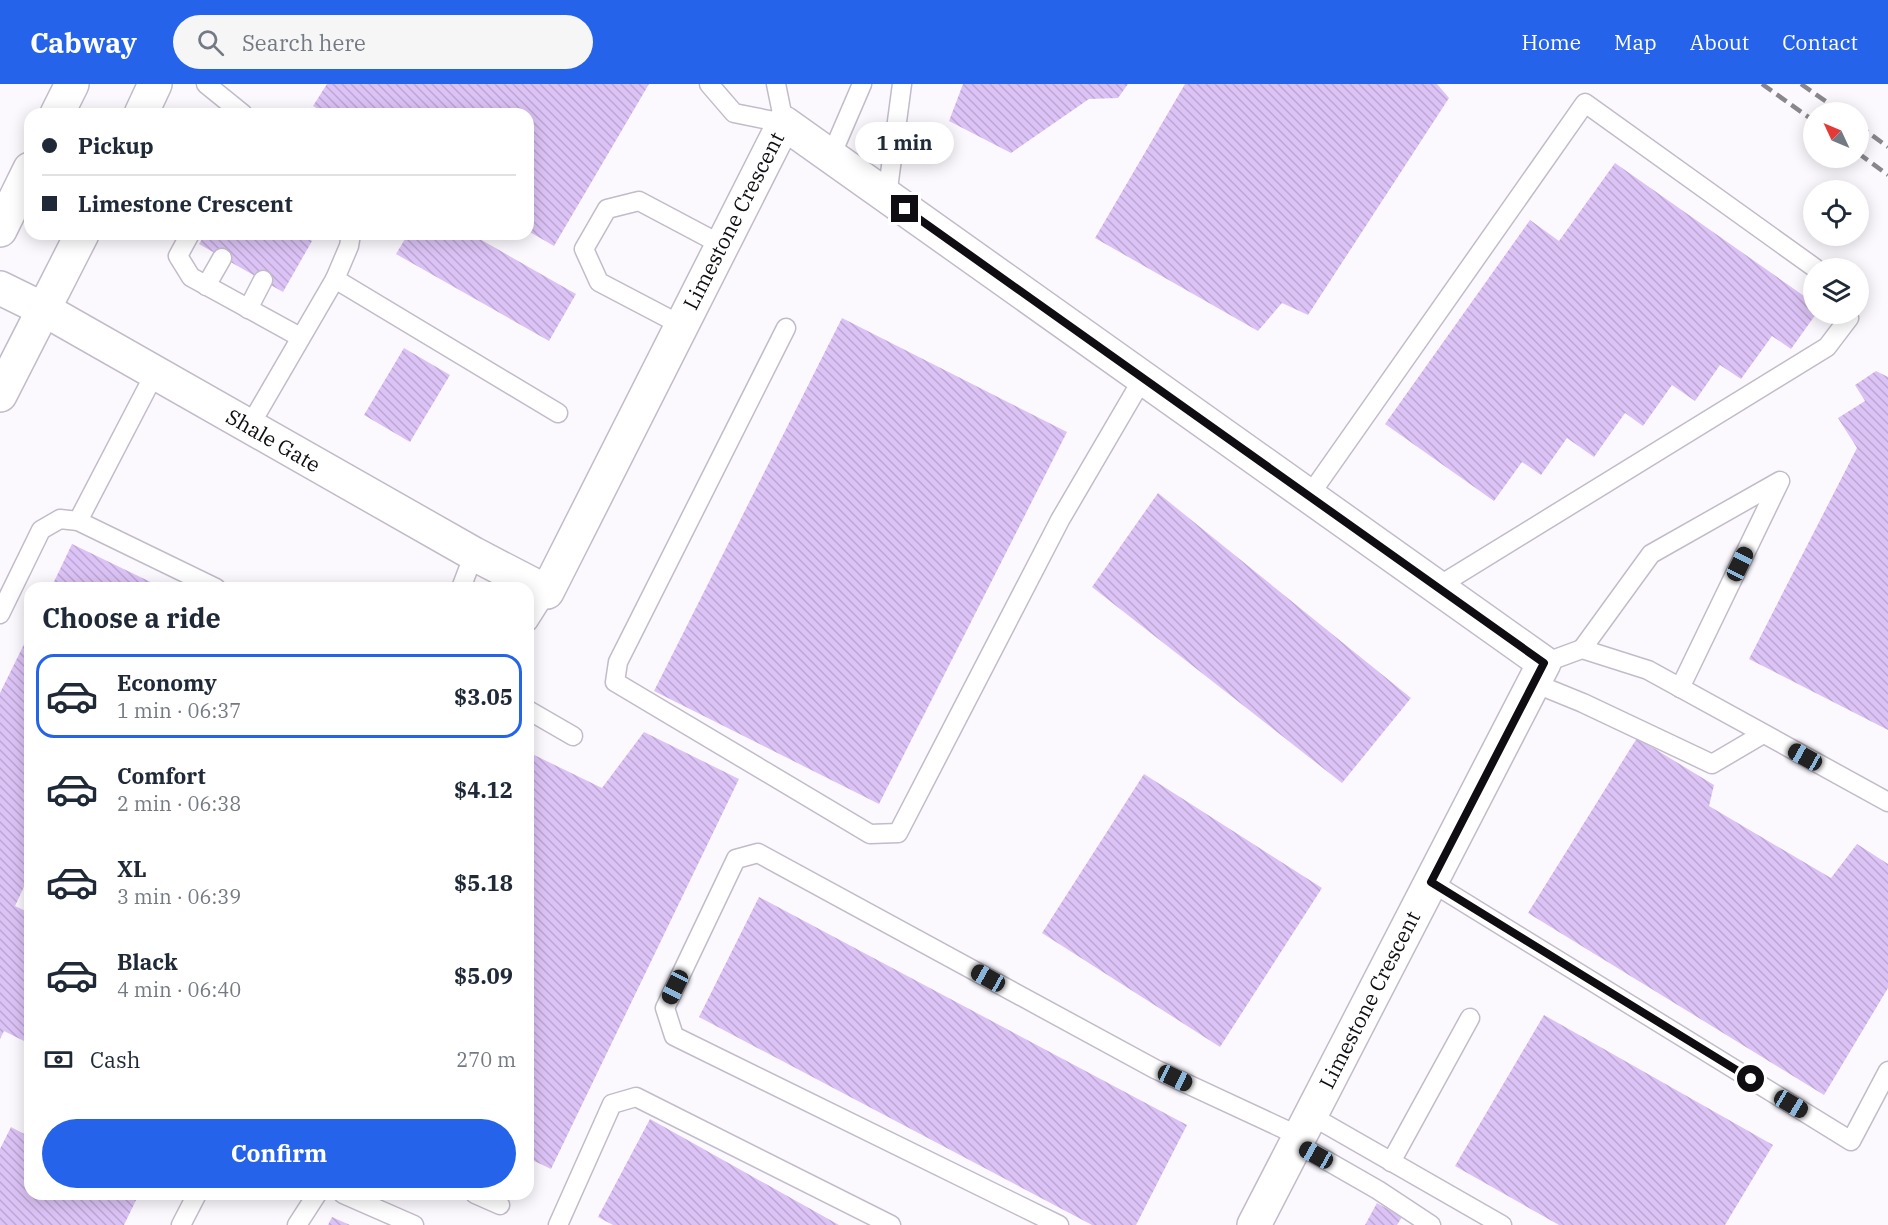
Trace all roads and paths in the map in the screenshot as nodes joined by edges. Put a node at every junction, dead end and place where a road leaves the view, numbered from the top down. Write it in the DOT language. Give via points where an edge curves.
graph roads {
  1 [pos="72,84"];
  2 [pos="156,84"];
  3 [pos="206,84"];
  4 [pos="709,84"];
  5 [pos="776,84"];
  6 [pos="862,84"];
  7 [pos="902,84"];
  8 [pos="60,108"];
  9 [pos="144,108"];
  10 [pos="236,108"];
  11 [pos="784,123"];
  12 [pos="831,156"];
  13 [pos="24,181"];
  14 [pos="886,196"];
  15 [pos="0,230"];
  16 [pos="79,240"];
  17 [pos="187,240"];
  18 [pos="350,240"];
  19 [pos="722,245"];
  20 [pos="222,258"];
  21 [pos="1803,259"];
  22 [pos="335,279"];
  23 [pos="263,280"];
  24 [pos="206,286"];
  25 [pos="0,288"];
  26 [pos="248,309"];
  27 [pos="45,310"];
  28 [pos="1844,324"];
  29 [pos="681,326"];
  30 [pos="786,327"];
  31 [pos="300,337"];
  32 [pos="155,373"];
  33 [pos="1143,378"];
  34 [pos="0,395"];
  35 [pos="558,413"];
  36 [pos="249,428"];
  37 [pos="1309,496"];
  38 [pos="78,521"];
  39 [pos="474,554"];
  40 [pos="204,582"];
  41 [pos="463,582"];
  42 [pos="528,582"];
  43 [pos="534,585"];
  44 [pos="1437,587"];
  45 [pos="547,592"];
  46 [pos="534,613"];
  47 [pos="0,614"];
  48 [pos="1582,649"];
  49 [pos="1539,673"];
  50 [pos="1680,688"];
  51 [pos="534,713"];
  52 [pos="1763,734"];
  53 [pos="573,736"];
  54 [pos="1888,802"];
  55 [pos="1431,882"];
  56 [pos="1470,1018"];
  57 [pos="1888,1071"];
  58 [pos="1302,1131"];
  59 [pos="1391,1162"];
  60 [pos="194,1200"];
  61 [pos="313,1200"];
  62 [pos="356,1200"];
  63 [pos="488,1200"];
  64 [pos="500,1206"];
  65 [pos="181,1225"];
  66 [pos="297,1225"];
  67 [pos="414,1225"];
  68 [pos="558,1225"];
  69 [pos="891,1225"];
  70 [pos="1059,1225"];
  71 [pos="1254,1225"];
  72 [pos="1431,1225"];
  73 [pos="1502,1225"];
  1 -- 8 [label="street"];
  2 -- 9 [label="street"];
  3 -- 10 [label="lane"];
  4 -- 11 [label="lane" via="734,113"];
  5 -- 11 [label="lane"];
  6 -- 12 [label="lane"];
  7 -- 14 [label="lane"];
  11 -- 12 [label="street, Limestone Crescent"];
  11 -- 19 [label="street, Limestone Crescent"];
  12 -- 14 [label="street, Limestone Crescent"];
  13 -- 15 [label="street"];
  14 -- 33 [label="street, Limestone Crescent"];
  16 -- 27 [label="street"];
  17 -- 24 [label="lane" via="178,256 191,277"];
  18 -- 22 [label="lane"];
  19 -- 29 [label="street, Limestone Crescent"];
  19 -- 29 [label="lane" via="639,201 607,209 585,249 599,282"];
  20 -- 24 [label="lane"];
  21 -- 37 [label="lane" via="1585,103"];
  22 -- 31 [label="lane"];
  22 -- 35 [label="lane"];
  23 -- 26 [label="lane"];
  24 -- 26 [label="lane"];
  25 -- 27 [label="street, Shale Gate"];
  26 -- 31 [label="lane"];
  27 -- 32 [label="street, Shale Gate"];
  27 -- 34 [label="street"];
  28 -- 44 [label="lane" via="1827,347"];
  29 -- 45 [label="street, Limestone Crescent"];
  30 -- 33 [label="lane" via="618,662 615,682 870,834 898,833 1059,520"];
  31 -- 36 [label="lane"];
  32 -- 36 [label="street, Shale Gate"];
  32 -- 38 [label="lane"];
  33 -- 37 [label="street, Limestone Crescent"];
  36 -- 39 [label="street, Shale Gate"];
  37 -- 44 [label="street, Limestone Crescent"];
  38 -- 40 [label="lane"];
  38 -- 47 [label="lane" via="60,519 41,530"];
  39 -- 41 [label="lane"];
  39 -- 42 [label="street, Shale Gate"];
  43 -- 45 [label="street, Shale Gate"];
  44 -- 49 [label="street, Limestone Crescent"];
  45 -- 46 [label="lane"];
  48 -- 49 [label="lane"];
  48 -- 50 [label="lane" via="1648,670"];
  48 -- 50 [label="lane" via="1651,554 1780,481"];
  49 -- 52 [label="lane" via="1583,703 1712,764"];
  49 -- 55 [label="street, Limestone Crescent"];
  50 -- 52 [label="lane"];
  51 -- 53 [label="lane"];
  52 -- 54 [label="lane"];
  55 -- 57 [label="lane" via="1851,1141"];
  55 -- 58 [label="street, Limestone Crescent"];
  56 -- 59 [label="lane"];
  58 -- 59 [label="lane"];
  58 -- 70 [label="lane" via="1155,1069 758,853 736,860 665,1008 674,1036"];
  58 -- 71 [label="street, Limestone Crescent"];
  58 -- 72 [label="lane"];
  59 -- 73 [label="lane"];
  60 -- 65 [label="lane"];
  61 -- 66 [label="lane"];
  62 -- 67 [label="lane"];
  63 -- 64 [label="lane"];
  68 -- 69 [label="lane" via="612,1104 636,1097"];
}
